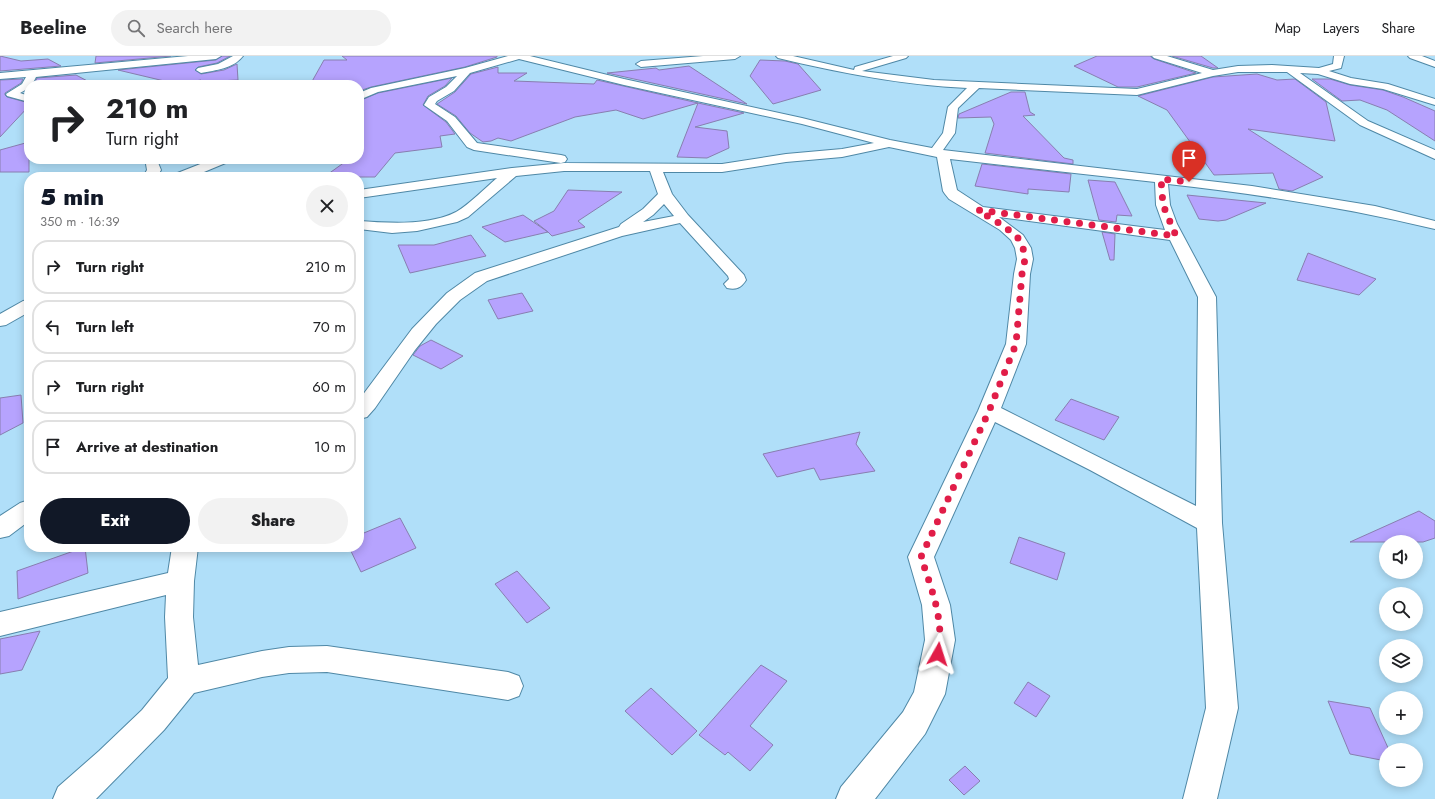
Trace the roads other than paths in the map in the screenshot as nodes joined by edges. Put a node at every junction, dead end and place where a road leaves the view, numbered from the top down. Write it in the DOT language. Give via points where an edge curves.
graph roads {
  1 [pos="216,56"];
  2 [pos="238,56"];
  3 [pos="518,56"];
  4 [pos="735,56"];
  5 [pos="781,56"];
  6 [pos="903,56"];
  7 [pos="1157,56"];
  8 [pos="1273,56"];
  9 [pos="1339,56"];
  10 [pos="1413,56"];
  11 [pos="533,58"];
  12 [pos="643,60"];
  13 [pos="141,63"];
  14 [pos="1435,64"];
  15 [pos="1290,69"];
  16 [pos="615,70"];
  17 [pos="467,71"];
  18 [pos="1319,71"];
  19 [pos="193,72"];
  20 [pos="586,72"];
  21 [pos="850,72"];
  22 [pos="1213,73"];
  23 [pos="33,74"];
  24 [pos="140,74"];
  25 [pos="0,76"];
  26 [pos="632,77"];
  27 [pos="30,80"];
  28 [pos="976,85"];
  29 [pos="24,87"];
  30 [pos="364,90"];
  31 [pos="375,90"];
  32 [pos="1399,91"];
  33 [pos="1435,91"];
  34 [pos="11,94"];
  35 [pos="364,94"];
  36 [pos="0,95"];
  37 [pos="24,98"];
  38 [pos="1435,102"];
  39 [pos="852,134"];
  40 [pos="889,144"];
  41 [pos="842,153"];
  42 [pos="943,154"];
  43 [pos="1435,154"];
  44 [pos="212,164"];
  45 [pos="564,167"];
  46 [pos="655,167"];
  47 [pos="192,172"];
  48 [pos="512,172"];
  49 [pos="1161,179"];
  50 [pos="364,194"];
  51 [pos="665,195"];
  52 [pos="978,210"];
  53 [pos="683,218"];
  54 [pos="364,225"];
  55 [pos="1435,225"];
  56 [pos="618,232"];
  57 [pos="1176,236"];
  58 [pos="733,284"];
  59 [pos="24,308"];
  60 [pos="0,321"];
  61 [pos="364,406"];
  62 [pos="989,411"];
  63 [pos="24,512"];
  64 [pos="1209,523"];
  65 [pos="0,529"];
  66 [pos="184,552"];
  67 [pos="180,581"];
  68 [pos="0,624"];
  69 [pos="184,682"];
  70 [pos="508,686"];
  71 [pos="70,799"];
  72 [pos="853,799"];
  73 [pos="1200,799"];
  1 -- 13 [label="street"];
  2 -- 19 [label="street" via="235,60 220,66"];
  3 -- 11 [label="street"];
  3 -- 17 [label="street"];
  4 -- 12 [label="street"];
  5 -- 21 [label="street"];
  6 -- 21 [label="street"];
  7 -- 22 [label="street"];
  8 -- 15 [label="street"];
  9 -- 18 [label="street" via="1338,66"];
  10 -- 14 [label="street"];
  11 -- 20 [label="street"];
  12 -- 26 [label="street"];
  13 -- 23 [label="street"];
  13 -- 24 [label="street" via="134,68"];
  15 -- 18 [label="street"];
  15 -- 22 [label="street" via="1257,68"];
  15 -- 43 [label="street" via="1364,123"];
  16 -- 20 [label="street"];
  17 -- 31 [label="street"];
  17 -- 45 [label="street" via="450,89 437,96 429,105 451,119 474,146 557,158 562,161"];
  18 -- 32 [label="street" via="1350,81"];
  20 -- 26 [label="street"];
  21 -- 28 [label="street" via="934,83"];
  22 -- 28 [label="street" via="1137,92"];
  23 -- 25 [label="street"];
  23 -- 27 [label="street"];
  26 -- 39 [label="street"];
  28 -- 42 [label="street" via="953,107 949,133 936,152"];
  29 -- 34 [label="street"];
  30 -- 31 [label="street"];
  31 -- 35 [label="street"];
  32 -- 33 [label="street"];
  32 -- 38 [label="street"];
  34 -- 36 [label="street"];
  34 -- 37 [label="street"];
  39 -- 40 [label="street"];
  39 -- 41 [label="street"];
  40 -- 41 [label="street"];
  40 -- 42 [label="street"];
  41 -- 46 [label="street" via="722,168"];
  42 -- 49 [label="street"];
  42 -- 52 [label="street" via="950,191"];
  44 -- 47 [label="street"];
  45 -- 46 [label="street"];
  45 -- 48 [label="street"];
  46 -- 51 [label="street"];
  48 -- 50 [label="street"];
  48 -- 54 [label="street" via="463,214 452,219 392,228"];
  49 -- 55 [label="street" via="1231,187 1370,209"];
  49 -- 57 [label="street" via="1163,205"];
  51 -- 53 [label="street"];
  51 -- 56 [label="street" via="640,219"];
  52 -- 57 [label="street"];
  52 -- 62 [label="street" via="1018,238 1025,259 1016,344"];
  53 -- 56 [label="street"];
  53 -- 58 [label="street" via="736,275 738,280"];
  56 -- 61 [label="street" via="481,277 466,286 455,294 418,334"];
  57 -- 64 [label="street" via="1207,297"];
  59 -- 60 [label="street"];
  62 -- 64 [label="street"];
  62 -- 72 [label="street" via="921,557 936,605 940,640 929,694 914,723"];
  63 -- 65 [label="street"];
  64 -- 73 [label="street" via="1222,708"];
  66 -- 67 [label="street"];
  67 -- 68 [label="street"];
  67 -- 69 [label="street" via="179,617"];
  69 -- 70 [label="street" via="268,663 327,659"];
  69 -- 71 [label="street" via="153,720"];
}
